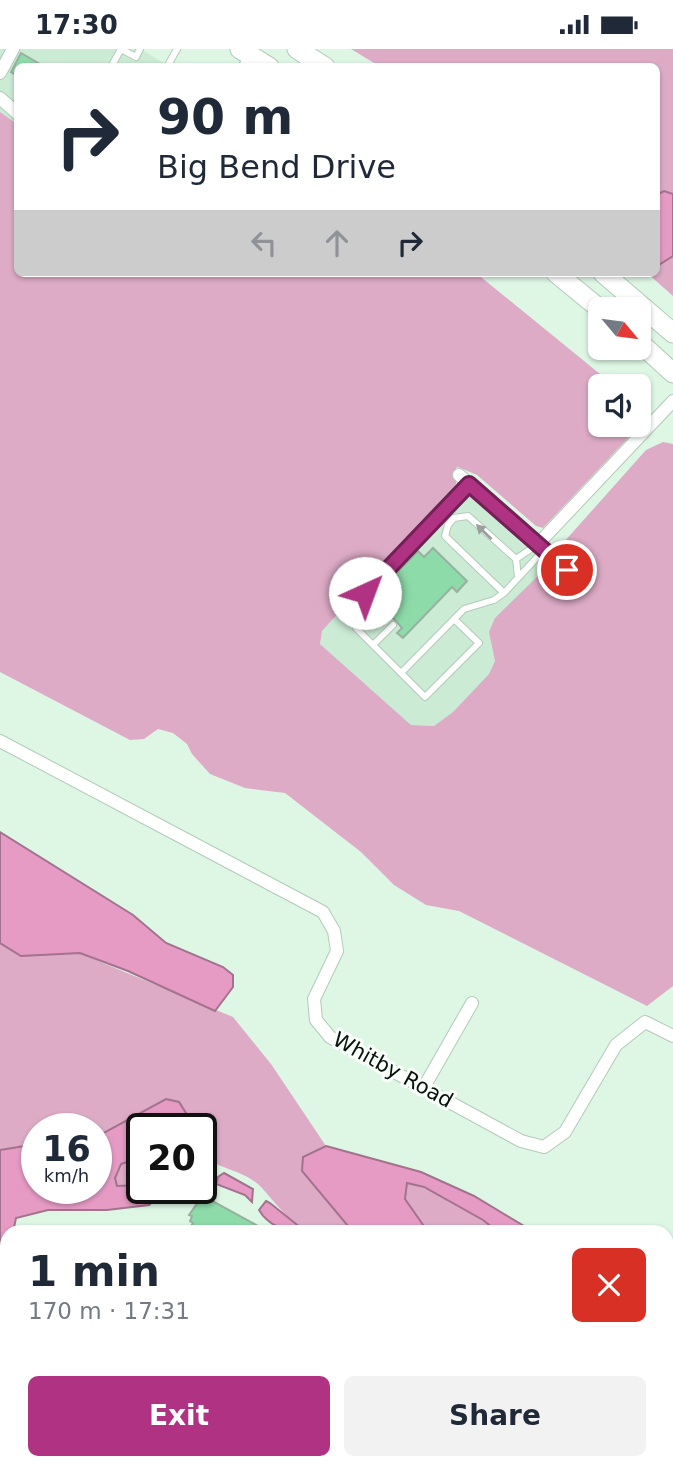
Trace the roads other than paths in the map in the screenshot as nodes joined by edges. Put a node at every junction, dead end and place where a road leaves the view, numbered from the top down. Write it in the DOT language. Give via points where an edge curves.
graph roads {
  1 [pos="13,49"];
  2 [pos="140,49"];
  3 [pos="297,49"];
  4 [pos="113,63"];
  5 [pos="319,63"];
  6 [pos="0,73"];
  7 [pos="0,99"];
  8 [pos="14,111"];
  9 [pos="561,277"];
  10 [pos="608,277"];
  11 [pos="588,299"];
  12 [pos="673,333"];
  13 [pos="651,353"];
  14 [pos="673,373"];
  15 [pos="673,401"];
  16 [pos="459,475"];
  17 [pos="469,484"];
  18 [pos="541,547"];
  19 [pos="516,559"];
  20 [pos="567,570"];
  21 [pos="518,577"];
  22 [pos="504,593"];
  23 [pos="454,619"];
  24 [pos="393,625"];
  25 [pos="373,645"];
  26 [pos="401,673"];
  27 [pos="0,741"];
  28 [pos="472,1003"];
  29 [pos="673,1036"];
  30 [pos="424,1087"];
  1 -- 6 [label="street"];
  2 -- 4 [label="lane" via="135,57 121,49"];
  3 -- 5 [label="highway"];
  7 -- 8 [label="street"];
  9 -- 11 [label="highway"];
  10 -- 12 [label="highway"];
  13 -- 14 [label="highway"];
  15 -- 18 [label="street"];
  16 -- 17 [label="street"];
  17 -- 18 [label="street"];
  17 -- 25 [label="lane" via="358,603 356,628"];
  18 -- 19 [label="lane"];
  18 -- 20 [label="street"];
  18 -- 21 [label="lane"];
  19 -- 21 [label="lane"];
  19 -- 22 [label="lane, one-way" via="468,516 454,518 448,525 445,536"];
  21 -- 22 [label="lane"];
  22 -- 23 [label="lane" via="464,609"];
  23 -- 26 [label="lane"];
  23 -- 26 [label="lane" via="479,643 425,697"];
  24 -- 25 [label="lane"];
  25 -- 26 [label="lane"];
  27 -- 30 [label="street, Whitby Road" via="323,912 334,931 337,951 314,999 316,1020 330,1037"];
  28 -- 30 [label="street"];
  29 -- 30 [label="street, Whitby Road" via="645,1022 615,1045 565,1132 544,1147 521,1141"];
}
